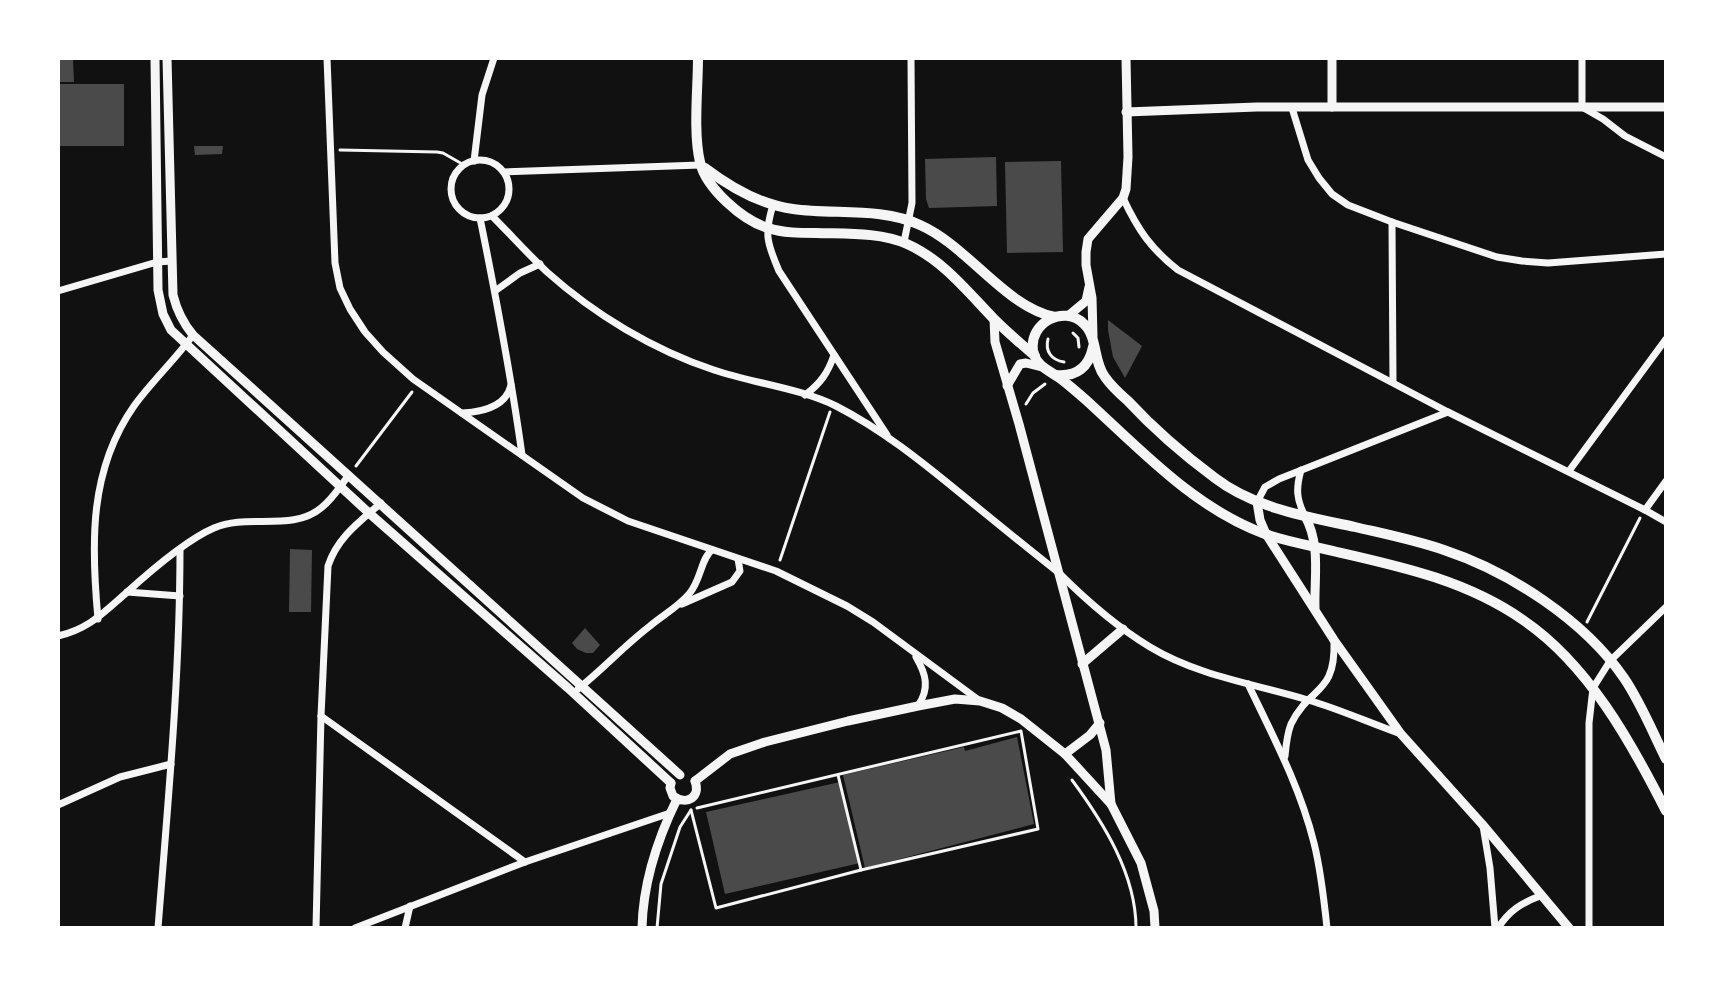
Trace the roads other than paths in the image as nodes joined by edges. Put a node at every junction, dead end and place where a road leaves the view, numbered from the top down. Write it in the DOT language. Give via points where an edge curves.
graph roads {
  1 [pos="155,58"];
  2 [pos="167,58"];
  3 [pos="327,58"];
  4 [pos="494,58"];
  5 [pos="698,58"];
  6 [pos="911,58"];
  7 [pos="1126,58"];
  8 [pos="1332,58"];
  9 [pos="1582,58"];
  10 [pos="1332,107"];
  11 [pos="1582,107"];
  12 [pos="1666,107"];
  13 [pos="1292,108"];
  14 [pos="1126,112"];
  15 [pos="340,150"];
  16 [pos="1666,157"];
  17 [pos="474,161"];
  18 [pos="464,165"];
  19 [pos="700,165"];
  20 [pos="504,172"];
  21 [pos="1123,198"];
  22 [pos="773,205"];
  23 [pos="492,216"];
  24 [pos="480,218"];
  25 [pos="908,220"];
  26 [pos="1392,222"];
  27 [pos="766,228"];
  28 [pos="904,242"];
  29 [pos="1666,254"];
  30 [pos="172,261"];
  31 [pos="157,262"];
  32 [pos="540,264"];
  33 [pos="1089,284"];
  34 [pos="58,291"];
  35 [pos="495,291"];
  36 [pos="1068,316"];
  37 [pos="1055,317"];
  38 [pos="994,319"];
  39 [pos="193,335"];
  40 [pos="1666,339"];
  41 [pos="1093,343"];
  42 [pos="186,345"];
  43 [pos="834,355"];
  44 [pos="1035,356"];
  45 [pos="1042,367"];
  46 [pos="1060,378"];
  47 [pos="512,381"];
  48 [pos="1393,382"];
  49 [pos="1007,386"];
  50 [pos="805,395"];
  51 [pos="1448,412"];
  52 [pos="462,413"];
  53 [pos="890,439"];
  54 [pos="522,455"];
  55 [pos="1301,470"];
  56 [pos="1569,471"];
  57 [pos="349,475"];
  58 [pos="1666,481"];
  59 [pos="340,485"];
  60 [pos="1257,502"];
  61 [pos="381,503"];
  62 [pos="1645,510"];
  63 [pos="369,513"];
  64 [pos="1305,516"];
  65 [pos="1666,522"];
  66 [pos="1266,534"];
  67 [pos="1315,547"];
  68 [pos="180,549"];
  69 [pos="712,550"];
  70 [pos="738,559"];
  71 [pos="1059,573"];
  72 [pos="127,592"];
  73 [pos="180,596"];
  74 [pos="677,607"];
  75 [pos="1666,607"];
  76 [pos="1315,612"];
  77 [pos="98,619"];
  78 [pos="1123,629"];
  79 [pos="58,636"];
  80 [pos="1334,640"];
  81 [pos="913,651"];
  82 [pos="1610,661"];
  83 [pos="1082,664"];
  84 [pos="1248,684"];
  85 [pos="1593,688"];
  86 [pos="578,689"];
  87 [pos="1310,700"];
  88 [pos="980,701"];
  89 [pos="918,706"];
  90 [pos="321,716"];
  91 [pos="1100,723"];
  92 [pos="1401,734"];
  93 [pos="1065,754"];
  94 [pos="1284,758"];
  95 [pos="1666,759"];
  96 [pos="171,764"];
  97 [pos="680,775"];
  98 [pos="695,781"];
  99 [pos="671,783"];
  100 [pos="677,799"];
  101 [pos="1111,804"];
  102 [pos="58,805"];
  103 [pos="1666,811"];
  104 [pos="670,813"];
  105 [pos="1482,824"];
  106 [pos="525,862"];
  107 [pos="1540,896"];
  108 [pos="410,906"];
  109 [pos="158,928"];
  110 [pos="316,928"];
  111 [pos="355,928"];
  112 [pos="405,928"];
  113 [pos="642,928"];
  114 [pos="1155,928"];
  115 [pos="1327,928"];
  116 [pos="1496,928"];
  117 [pos="1569,928"];
  118 [pos="1589,928"];
  1 -- 31 [label="street"];
  2 -- 30 [label="street"];
  3 -- 52 [label="street" via="340,288 383,352"];
  4 -- 17 [label="street" via="482,95"];
  5 -- 19 [label="main road"];
  6 -- 25 [label="street"];
  7 -- 14 [label="street"];
  8 -- 10 [label="street"];
  9 -- 11 [label="street"];
  10 -- 11 [label="street"];
  10 -- 13 [label="street"];
  11 -- 12 [label="street"];
  11 -- 16 [label="street"];
  13 -- 14 [label="street"];
  13 -- 26 [label="street" via="1308,160 1332,194"];
  14 -- 21 [label="street"];
  15 -- 18 [label="lane" via="437,152"];
  17 -- 18 [label="street"];
  17 -- 20 [label="street" via="485,160"];
  18 -- 24 [label="street" via="452,182 455,202 461,211"];
  19 -- 20 [label="street"];
  19 -- 22 [label="main road"];
  19 -- 27 [label="main road" via="728,204"];
  20 -- 23 [label="street" via="509,192"];
  21 -- 33 [label="street" via="1088,239"];
  21 -- 48 [label="street" via="1144,237 1178,270"];
  22 -- 25 [label="main road"];
  22 -- 27 [label="street"];
  23 -- 24 [label="street"];
  23 -- 32 [label="street"];
  24 -- 35 [label="street"];
  25 -- 28 [label="street"];
  25 -- 37 [label="main road" via="938,234 1028,308"];
  26 -- 29 [label="street" via="1522,261"];
  26 -- 48 [label="street"];
  27 -- 28 [label="main road"];
  27 -- 43 [label="street" via="779,271"];
  28 -- 38 [label="main road" via="943,266"];
  30 -- 31 [label="street"];
  30 -- 39 [label="street" via="173,295"];
  31 -- 34 [label="street"];
  31 -- 42 [label="street" via="163,314"];
  32 -- 35 [label="street"];
  32 -- 50 [label="street" via="589,304 660,348 710,369"];
  33 -- 36 [label="street" via="1086,301"];
  33 -- 41 [label="street"];
  35 -- 47 [label="street"];
  36 -- 37 [label="main road"];
  36 -- 41 [label="main road" via="1082,323"];
  37 -- 44 [label="main road" via="1036,332"];
  38 -- 44 [label="main road"];
  38 -- 49 [label="street"];
  39 -- 42 [label="street"];
  39 -- 57 [label="street"];
  40 -- 56 [label="street"];
  41 -- 46 [label="main road" via="1083,368"];
  41 -- 60 [label="main road" via="1104,376 1168,440 1220,482"];
  42 -- 59 [label="street"];
  42 -- 77 [label="street" via="135,405 107,460 94,519"];
  43 -- 50 [label="street" via="823,379"];
  43 -- 53 [label="street"];
  44 -- 45 [label="main road"];
  45 -- 46 [label="main road"];
  45 -- 49 [label="street" via="1020,364"];
  46 -- 66 [label="main road" via="1201,501"];
  47 -- 52 [label="street" via="510,391 494,406"];
  47 -- 54 [label="street"];
  48 -- 51 [label="street"];
  49 -- 71 [label="street"];
  50 -- 53 [label="street"];
  51 -- 55 [label="street"];
  51 -- 56 [label="street"];
  52 -- 54 [label="street"];
  53 -- 71 [label="street"];
  54 -- 69 [label="street" via="606,511"];
  55 -- 60 [label="street" via="1265,487"];
  55 -- 64 [label="street" via="1296,494"];
  56 -- 62 [label="street"];
  57 -- 59 [label="street"];
  57 -- 61 [label="street"];
  58 -- 62 [label="street"];
  59 -- 63 [label="street"];
  59 -- 68 [label="street" via="307,517 232,522"];
  60 -- 64 [label="main road"];
  60 -- 66 [label="street"];
  61 -- 63 [label="street"];
  61 -- 86 [label="street"];
  62 -- 65 [label="street"];
  63 -- 86 [label="street"];
  63 -- 90 [label="street" via="343,537 328,566"];
  64 -- 67 [label="street"];
  64 -- 82 [label="main road" via="1414,541 1480,564 1535,594"];
  66 -- 67 [label="main road"];
  66 -- 76 [label="street"];
  67 -- 76 [label="street"];
  67 -- 85 [label="main road" via="1414,569 1470,589 1546,637"];
  68 -- 72 [label="street"];
  68 -- 73 [label="street"];
  69 -- 70 [label="street"];
  69 -- 74 [label="street" via="699,580"];
  70 -- 74 [label="street" via="740,571 732,582"];
  70 -- 81 [label="street" via="776,571 847,606"];
  71 -- 78 [label="street"];
  71 -- 83 [label="street"];
  72 -- 73 [label="street"];
  72 -- 77 [label="street"];
  73 -- 96 [label="street"];
  74 -- 86 [label="street"];
  75 -- 82 [label="street"];
  76 -- 80 [label="street"];
  77 -- 79 [label="street"];
  78 -- 83 [label="street"];
  78 -- 84 [label="street" via="1182,664"];
  80 -- 87 [label="street" via="1331,675"];
  80 -- 92 [label="street"];
  81 -- 88 [label="street"];
  81 -- 89 [label="street" via="927,684"];
  82 -- 85 [label="street"];
  82 -- 95 [label="main road"];
  83 -- 91 [label="street"];
  84 -- 87 [label="street"];
  84 -- 94 [label="street"];
  85 -- 103 [label="main road"];
  85 -- 118 [label="street"];
  86 -- 97 [label="street"];
  86 -- 99 [label="street"];
  87 -- 92 [label="street"];
  87 -- 94 [label="street" via="1291,725"];
  88 -- 89 [label="street" via="955,699"];
  88 -- 93 [label="street" via="1021,719"];
  89 -- 98 [label="street" via="745,748"];
  90 -- 106 [label="street"];
  90 -- 110 [label="street"];
  91 -- 93 [label="street"];
  91 -- 101 [label="street"];
  92 -- 105 [label="street"];
  93 -- 101 [label="street"];
  94 -- 115 [label="street" via="1314,842"];
  96 -- 102 [label="street" via="120,777"];
  96 -- 109 [label="street"];
  97 -- 98 [label="street"];
  97 -- 99 [label="street"];
  98 -- 100 [label="street" via="693,797"];
  99 -- 100 [label="street"];
  100 -- 104 [label="street"];
  101 -- 114 [label="street" via="1141,863"];
  104 -- 106 [label="street"];
  104 -- 113 [label="street" via="651,866"];
  105 -- 107 [label="street"];
  105 -- 116 [label="street"];
  106 -- 108 [label="street"];
  107 -- 116 [label="street" via="1515,908"];
  107 -- 117 [label="street"];
  108 -- 111 [label="street"];
  108 -- 112 [label="street"];
}
